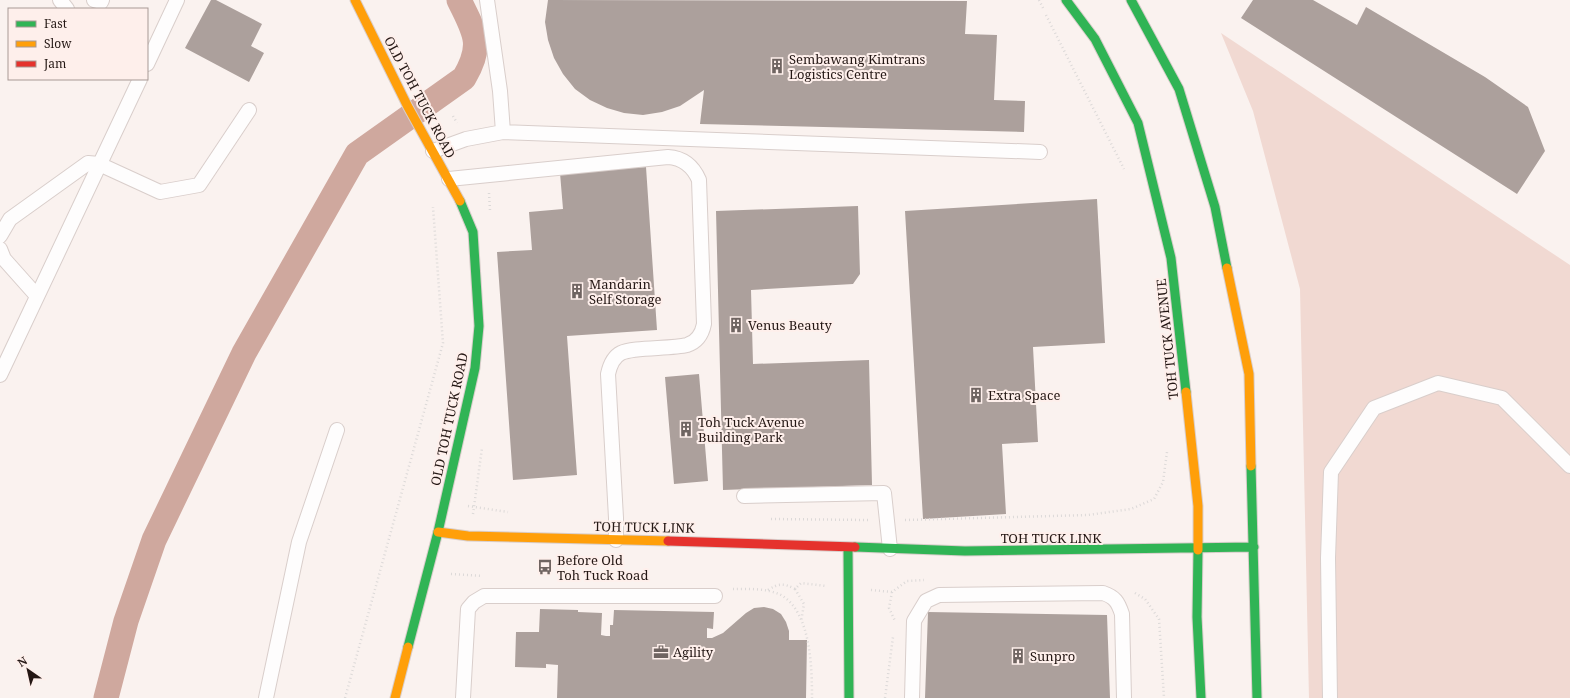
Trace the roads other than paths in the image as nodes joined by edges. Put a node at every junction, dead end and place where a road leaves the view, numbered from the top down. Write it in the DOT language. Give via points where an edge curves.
graph roads {
  1 [pos="60,0"];
  2 [pos="94,0"];
  3 [pos="102,0"];
  4 [pos="177,0"];
  5 [pos="355,0"];
  6 [pos="487,0"];
  7 [pos="1066,0"];
  8 [pos="1131,0"];
  9 [pos="66,8"];
  10 [pos="148,62"];
  11 [pos="140,80"];
  12 [pos="249,110"];
  13 [pos="503,132"];
  14 [pos="433,151"];
  15 [pos="1040,152"];
  16 [pos="99,164"];
  17 [pos="449,179"];
  18 [pos="0,236"];
  19 [pos="0,249"];
  20 [pos="37,296"];
  21 [pos="0,375"];
  22 [pos="337,430"];
  23 [pos="1570,466"];
  24 [pos="744,496"];
  25 [pos="438,532"];
  26 [pos="616,540"];
  27 [pos="1254,547"];
  28 [pos="848,548"];
  29 [pos="1198,548"];
  30 [pos="890,549"];
  31 [pos="715,596"];
  32 [pos="266,698"];
  33 [pos="395,698"];
  34 [pos="463,698"];
  35 [pos="849,698"];
  36 [pos="912,698"];
  37 [pos="1124,698"];
  38 [pos="1201,698"];
  39 [pos="1257,698"];
  40 [pos="1330,698"];
  1 -- 9 [label="lane"];
  2 -- 3 [label="lane"];
  4 -- 10 [label="lane"];
  5 -- 14 [label="street, OLD TOH TUCK ROAD" via="394,80"];
  6 -- 13 [label="lane"];
  7 -- 29 [label="street, TOH TUCK AVENUE" via="1096,38 1138,123 1171,258 1198,506"];
  8 -- 27 [label="street" via="1179,89 1215,207 1249,374"];
  11 -- 16 [label="lane"];
  12 -- 16 [label="lane" via="199,186 160,192"];
  13 -- 14 [label="lane" via="466,139"];
  13 -- 15 [label="lane"];
  14 -- 17 [label="street, OLD TOH TUCK ROAD"];
  16 -- 18 [label="lane" via="88,163 10,219"];
  16 -- 20 [label="lane"];
  17 -- 25 [label="street, OLD TOH TUCK ROAD" via="473,232 479,326 475,368"];
  17 -- 26 [label="lane" via="668,157 682,160 697,175 703,332 695,342 687,345 621,353 612,361 608,374"];
  19 -- 20 [label="lane" via="4,259"];
  20 -- 21 [label="lane"];
  22 -- 32 [label="lane" via="299,542"];
  23 -- 40 [label="lane" via="1502,398 1438,383 1374,408 1331,472 1328,558"];
  24 -- 30 [label="lane" via="884,494"];
  25 -- 26 [label="street, TOH TUCK LINK" via="468,536"];
  25 -- 33 [label="street, OLD TOH TUCK ROAD"];
  26 -- 28 [label="street, TOH TUCK LINK"];
  27 -- 29 [label="street, TOH TUCK LINK"];
  27 -- 39 [label="street"];
  28 -- 30 [label="street, TOH TUCK LINK"];
  28 -- 35 [label="street"];
  29 -- 30 [label="street, TOH TUCK LINK" via="965,551"];
  29 -- 38 [label="street, TOH TUCK AVENUE" via="1197,617"];
  31 -- 34 [label="lane" via="478,598 470,605 467,615"];
  36 -- 37 [label="lane" via="914,621 926,601 932,597 1103,593 1113,596 1122,614"];
}
